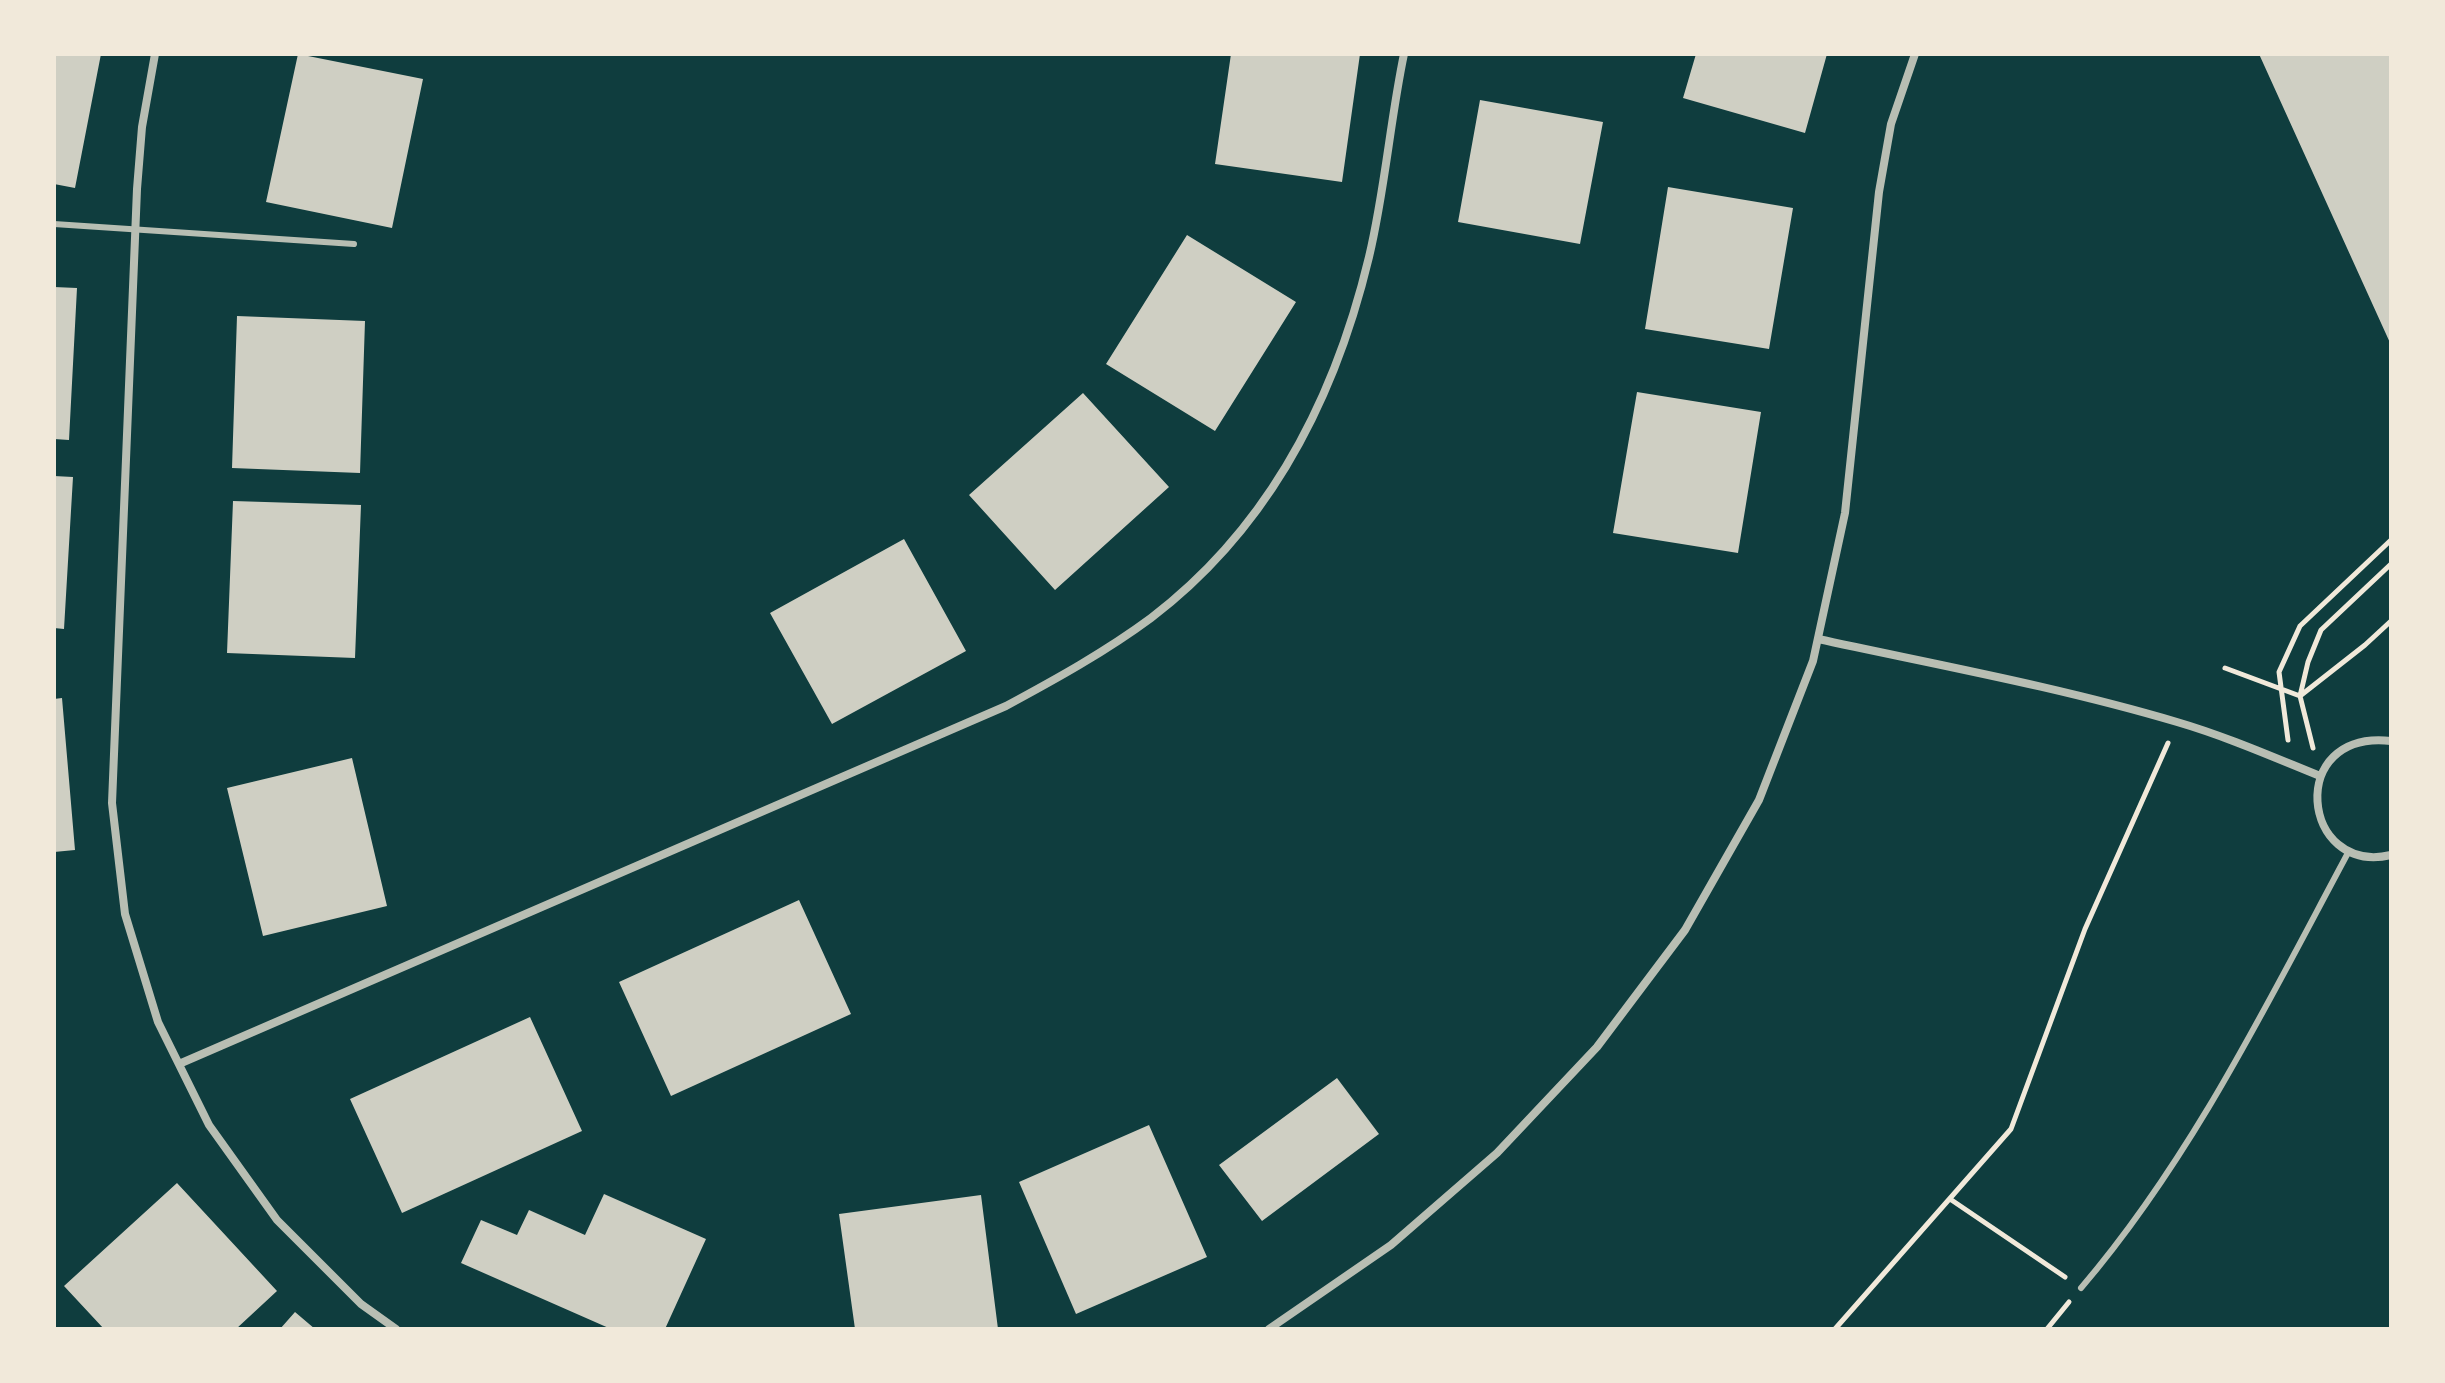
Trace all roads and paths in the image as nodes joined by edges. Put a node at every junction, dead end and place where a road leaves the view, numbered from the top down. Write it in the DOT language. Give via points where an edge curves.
graph roads {
  1 [pos="155,54"];
  2 [pos="1404,54"];
  3 [pos="1915,54"];
  4 [pos="54,224"];
  5 [pos="135,229"];
  6 [pos="354,244"];
  7 [pos="2391,540"];
  8 [pos="2391,564"];
  9 [pos="2391,621"];
  10 [pos="1818,639"];
  11 [pos="2225,668"];
  12 [pos="2281,687"];
  13 [pos="2300,696"];
  14 [pos="2179,722"];
  15 [pos="2391,741"];
  16 [pos="2291,764"];
  17 [pos="2320,776"];
  18 [pos="2349,851"];
  19 [pos="2390,857"];
  20 [pos="179,1064"];
  21 [pos="1950,1199"];
  22 [pos="2081,1288"];
  23 [pos="396,1329"];
  24 [pos="1269,1329"];
  25 [pos="1835,1329"];
  26 [pos="2047,1329"];
  1 -- 5 [label="street" via="142,127"];
  2 -- 20 [label="street" via="1369,256 1325,393 1294,455 1256,513 1208,567 1152,617 1085,663 1006,706"];
  3 -- 10 [label="street" via="1891,124 1879,192 1845,513"];
  4 -- 5 [label="lane"];
  5 -- 6 [label="lane"];
  5 -- 20 [label="street" via="112,803 125,914 158,1022"];
  7 -- 12 [label="path" via="2300,626 2279,672"];
  8 -- 13 [label="path" via="2321,630"];
  9 -- 13 [label="path"];
  10 -- 14 [label="street"];
  10 -- 24 [label="street" via="1759,800 1685,930 1597,1047 1497,1153 1391,1245"];
  11 -- 12 [label="path"];
  12 -- 13 [label="path"];
  12 -- 16 [label="path"];
  13 -- 17 [label="path"];
  14 -- 16 [label="street"];
  14 -- 21 [label="path" via="2085,929 2011,1129"];
  15 -- 17 [label="street" via="2357,742 2329,761"];
  16 -- 17 [label="street"];
  17 -- 18 [label="street" via="2317,811 2334,841"];
  18 -- 19 [label="street"];
  18 -- 22 [label="lane" via="2200,1122"];
  20 -- 23 [label="street" via="209,1125 277,1220 361,1304"];
  21 -- 22 [label="path"];
  21 -- 25 [label="path"];
  22 -- 26 [label="path"];
}
